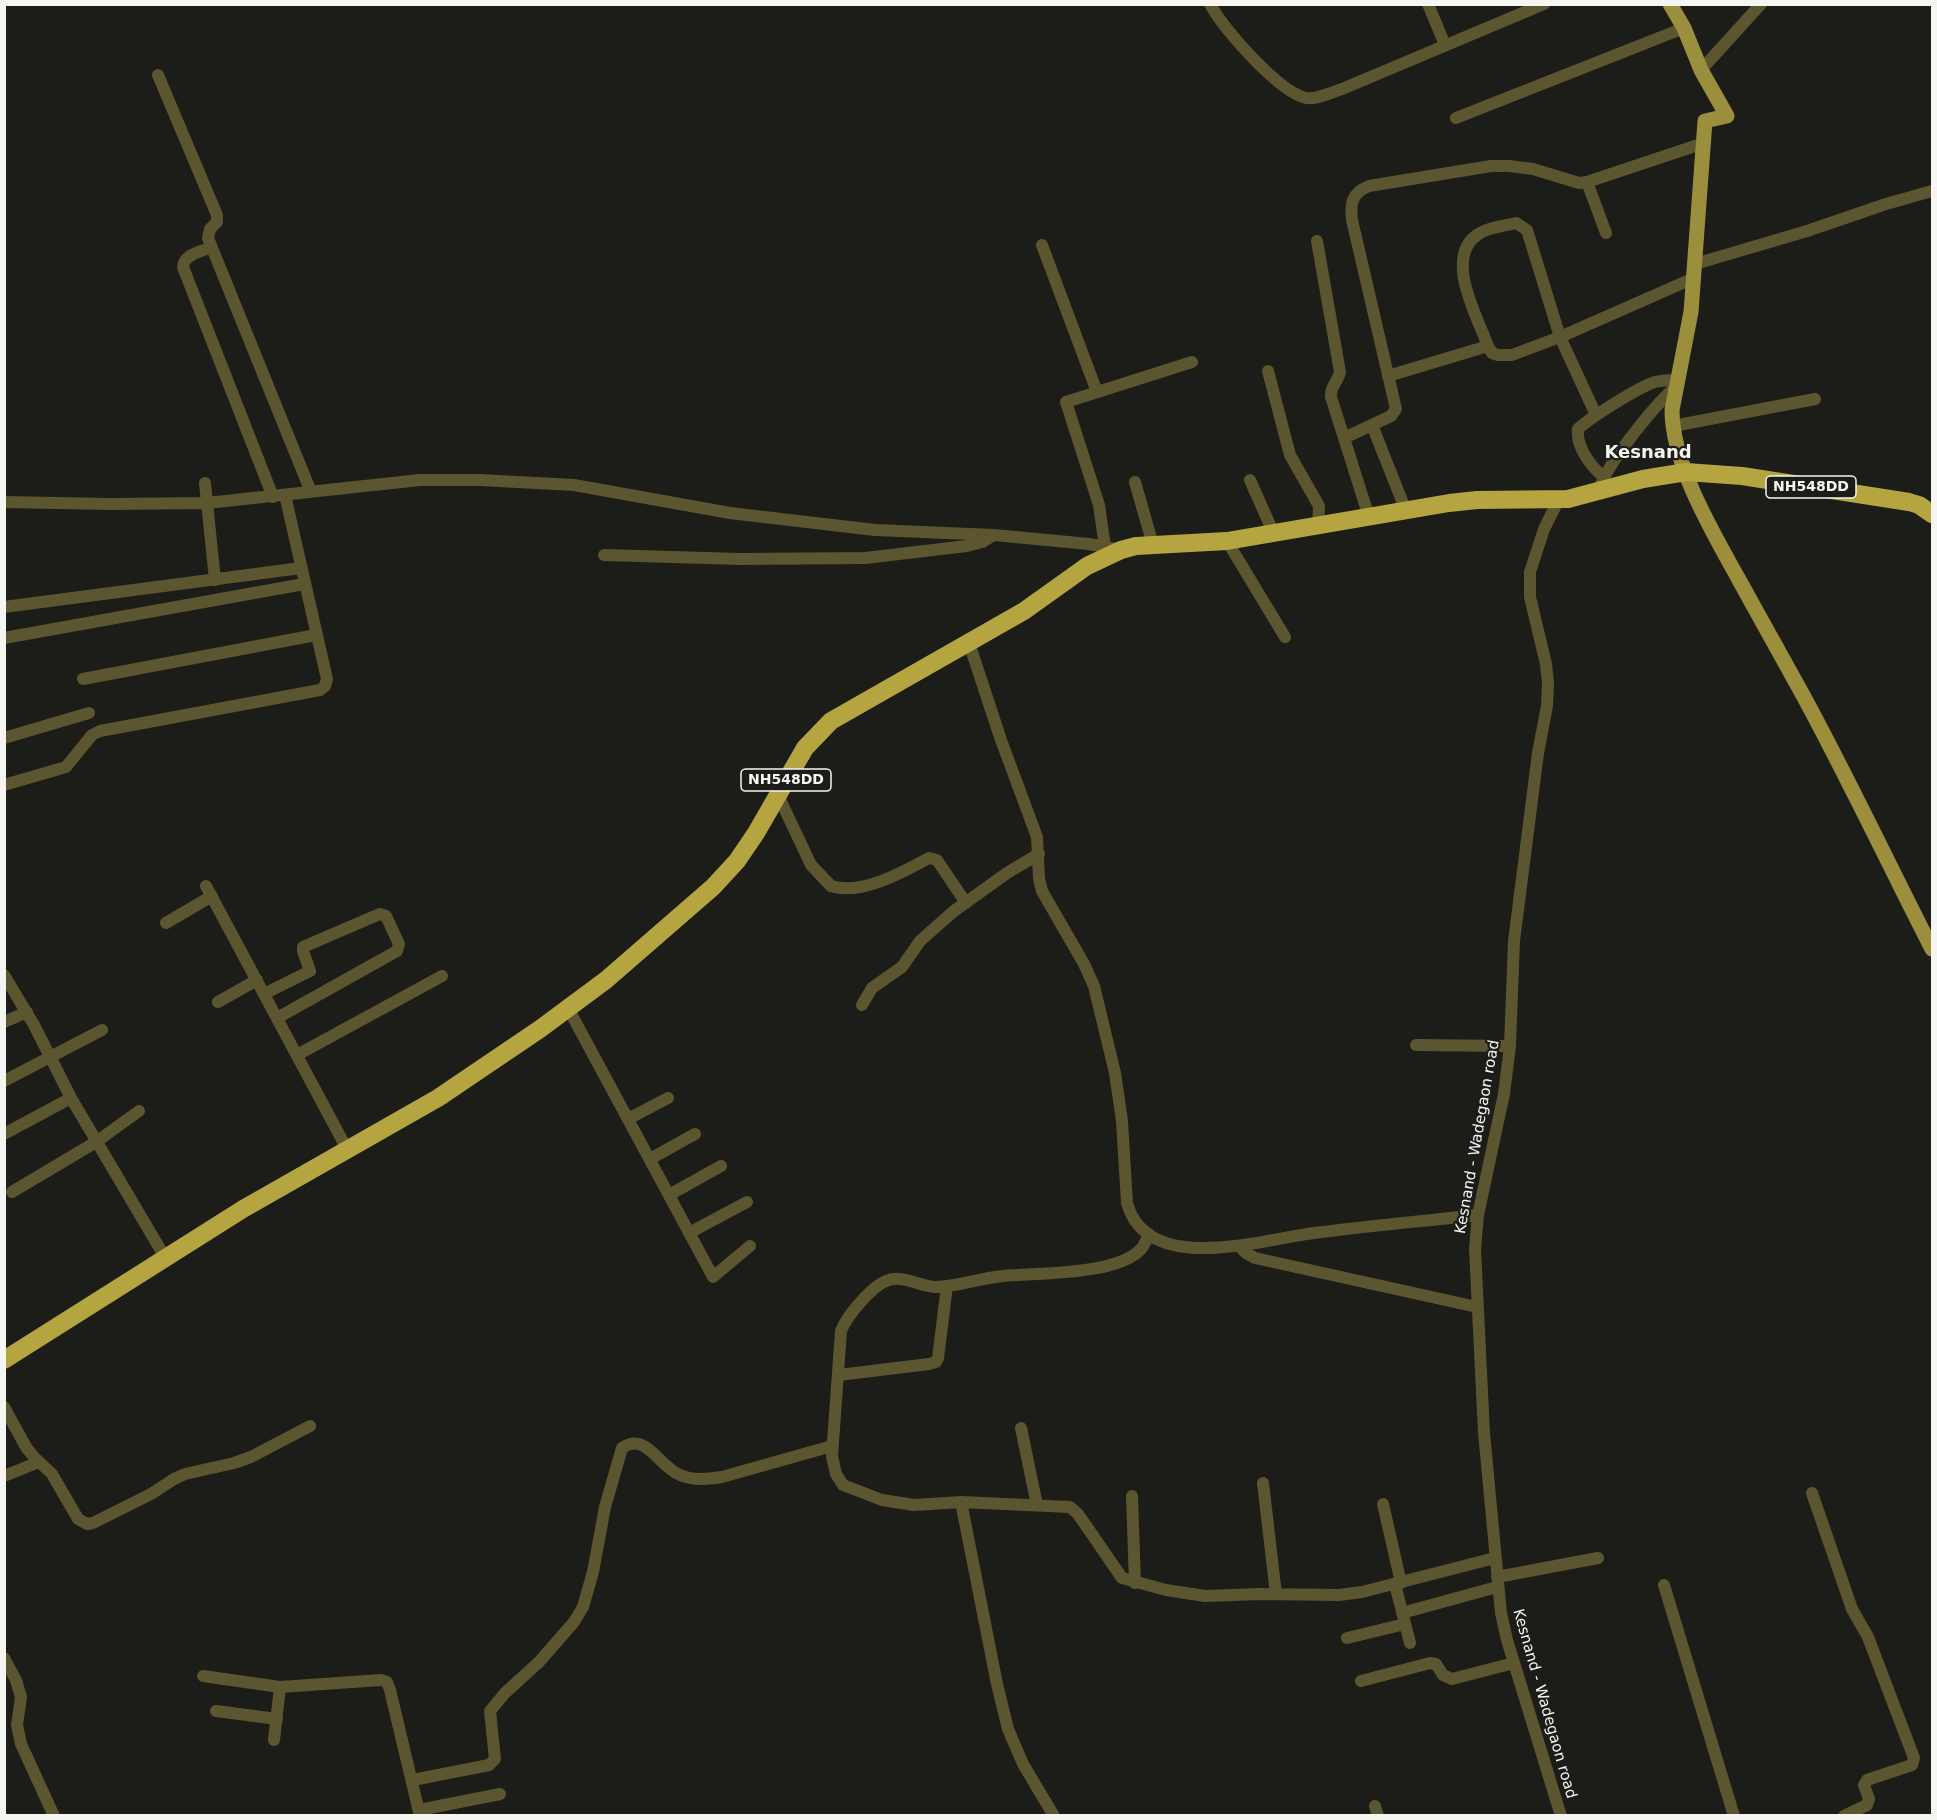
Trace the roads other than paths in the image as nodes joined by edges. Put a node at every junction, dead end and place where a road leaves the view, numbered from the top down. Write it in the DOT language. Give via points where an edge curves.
graph roads {
  1 [pos="1210,4"];
  2 [pos="1428,4"];
  3 [pos="1544,4"];
  4 [pos="1670,4"];
  5 [pos="1761,4"];
  6 [pos="1684,28"];
  7 [pos="1445,45"];
  8 [pos="1701,70"];
  9 [pos="158,75"];
  10 [pos="1456,118"];
  11 [pos="1704,143"];
  12 [pos="1587,182"];
  13 [pos="1932,191"];
  14 [pos="1606,233"];
  15 [pos="1317,241"];
  16 [pos="1041,245"];
  17 [pos="211,247"];
  18 [pos="1694,271"];
  19 [pos="1560,337"];
  20 [pos="1488,346"];
  21 [pos="1192,362"];
  22 [pos="1268,371"];
  23 [pos="1388,376"];
  24 [pos="1678,383"];
  25 [pos="1097,392"];
  26 [pos="1815,399"];
  27 [pos="1596,416"];
  28 [pos="1372,425"];
  29 [pos="1673,426"];
  30 [pos="1344,438"];
  31 [pos="1686,472"];
  32 [pos="1250,480"];
  33 [pos="1135,482"];
  34 [pos="205,483"];
  35 [pos="1601,484"];
  36 [pos="311,492"];
  37 [pos="279,496"];
  38 [pos="1559,500"];
  39 [pos="4,502"];
  40 [pos="207,502"];
  41 [pos="1406,511"];
  42 [pos="1932,514"];
  43 [pos="1369,517"];
  44 [pos="1318,526"];
  45 [pos="1274,534"];
  46 [pos="994,536"];
  47 [pos="1227,541"];
  48 [pos="1153,545"];
  49 [pos="1113,548"];
  50 [pos="604,555"];
  51 [pos="301,568"];
  52 [pos="215,580"];
  53 [pos="304,584"];
  54 [pos="4,607"];
  55 [pos="316,635"];
  56 [pos="1285,637"];
  57 [pos="4,638"];
  58 [pos="969,643"];
  59 [pos="83,679"];
  60 [pos="89,713"];
  61 [pos="4,738"];
  62 [pos="4,785"];
  63 [pos="778,795"];
  64 [pos="1039,854"];
  65 [pos="966,903"];
  66 [pos="166,923"];
  67 [pos="1932,949"];
  68 [pos="4,975"];
  69 [pos="442,975"];
  70 [pos="257,980"];
  71 [pos="264,994"];
  72 [pos="218,1002"];
  73 [pos="862,1005"];
  74 [pos="568,1008"];
  75 [pos="27,1012"];
  76 [pos="277,1018"];
  77 [pos="4,1022"];
  78 [pos="102,1030"];
  79 [pos="1416,1045"];
  80 [pos="1510,1046"];
  81 [pos="297,1055"];
  82 [pos="50,1057"];
  83 [pos="4,1081"];
  84 [pos="71,1098"];
  85 [pos="668,1098"];
  86 [pos="140,1111"];
  87 [pos="628,1119"];
  88 [pos="4,1134"];
  89 [pos="696,1134"];
  90 [pos="96,1142"];
  91 [pos="347,1149"];
  92 [pos="650,1159"];
  93 [pos="721,1166"];
  94 [pos="12,1192"];
  95 [pos="669,1195"];
  96 [pos="747,1202"];
  97 [pos="1479,1215"];
  98 [pos="689,1233"];
  99 [pos="1149,1234"];
  100 [pos="750,1246"];
  101 [pos="1239,1246"];
  102 [pos="166,1259"];
  103 [pos="947,1286"];
  104 [pos="1477,1308"];
  105 [pos="4,1360"];
  106 [pos="839,1375"];
  107 [pos="4,1407"];
  108 [pos="310,1426"];
  109 [pos="1021,1428"];
  110 [pos="832,1446"];
  111 [pos="39,1462"];
  112 [pos="4,1476"];
  113 [pos="1263,1483"];
  114 [pos="1812,1493"];
  115 [pos="1132,1496"];
  116 [pos="961,1502"];
  117 [pos="1383,1504"];
  118 [pos="1037,1505"];
  119 [pos="1495,1558"];
  120 [pos="1598,1558"];
  121 [pos="1497,1582"];
  122 [pos="1135,1583"];
  123 [pos="1398,1584"];
  124 [pos="1664,1585"];
  125 [pos="1276,1594"];
  126 [pos="1404,1618"];
  127 [pos="1347,1638"];
  128 [pos="1410,1643"];
  129 [pos="4,1658"];
  130 [pos="1514,1663"];
  131 [pos="203,1676"];
  132 [pos="1361,1681"];
  133 [pos="280,1687"];
  134 [pos="216,1711"];
  135 [pos="277,1719"];
  136 [pos="274,1740"];
  137 [pos="413,1780"];
  138 [pos="500,1794"];
  139 [pos="419,1813"];
  140 [pos="54,1815"];
  141 [pos="1054,1815"];
  142 [pos="1561,1815"];
  143 [pos="1734,1815"];
  144 [pos="1844,1815"];
  1 -- 7 [label="street" via="1242,47 1281,84 1308,99 1342,89"];
  2 -- 7 [label="street"];
  3 -- 7 [label="street"];
  4 -- 6 [label="main road"];
  5 -- 8 [label="street"];
  6 -- 8 [label="main road"];
  6 -- 10 [label="street"];
  8 -- 11 [label="main road" via="1727,116 1705,121"];
  9 -- 17 [label="street" via="217,215 217,222 207,235"];
  11 -- 12 [label="street"];
  11 -- 18 [label="main road"];
  12 -- 14 [label="street"];
  12 -- 23 [label="street" via="1523,167 1491,166 1369,186 1356,193 1350,205 1352,220"];
  13 -- 18 [label="street"];
  15 -- 30 [label="street" via="1340,372 1331,397"];
  16 -- 25 [label="street"];
  17 -- 36 [label="street"];
  17 -- 37 [label="street" via="187,257 183,267"];
  18 -- 19 [label="street"];
  18 -- 24 [label="main road"];
  19 -- 20 [label="street" via="1512,355 1498,355"];
  19 -- 20 [label="street" via="1527,230 1516,223 1479,234 1468,245 1462,260 1464,282"];
  19 -- 27 [label="street"];
  20 -- 23 [label="street"];
  21 -- 25 [label="street"];
  22 -- 44 [label="street" via="1290,455 1319,506"];
  23 -- 28 [label="street" via="1396,408 1391,416"];
  24 -- 27 [label="street" via="1649,384"];
  24 -- 29 [label="main road"];
  24 -- 35 [label="street"];
  25 -- 49 [label="street" via="1066,402"];
  26 -- 29 [label="street"];
  27 -- 35 [label="street" via="1577,432"];
  28 -- 30 [label="street"];
  28 -- 41 [label="street"];
  29 -- 31 [label="main road"];
  30 -- 43 [label="street"];
  31 -- 35 [label="highway, NH548DD"];
  31 -- 42 [label="highway, NH548DD" via="1742,476 1909,502"];
  31 -- 67 [label="main road" via="1710,528 1805,699"];
  32 -- 45 [label="street"];
  33 -- 48 [label="street"];
  34 -- 40 [label="street"];
  35 -- 38 [label="highway, NH548DD"];
  36 -- 37 [label="street"];
  36 -- 46 [label="street" via="420,480 574,485 730,513 875,530"];
  37 -- 40 [label="street"];
  37 -- 51 [label="street"];
  38 -- 41 [label="highway, NH548DD" via="1477,500"];
  38 -- 80 [label="street, Kesnand - Wadegaon road" via="1544,529 1530,572 1530,597 1548,683 1514,940"];
  39 -- 40 [label="street"];
  40 -- 52 [label="street"];
  41 -- 43 [label="highway, NH548DD"];
  43 -- 44 [label="highway, NH548DD"];
  44 -- 45 [label="highway, NH548DD"];
  45 -- 47 [label="highway, NH548DD"];
  46 -- 49 [label="street"];
  46 -- 50 [label="street" via="967,546 865,558 740,560"];
  47 -- 48 [label="highway, NH548DD"];
  47 -- 56 [label="street"];
  48 -- 49 [label="highway, NH548DD"];
  49 -- 58 [label="highway, NH548DD" via="1024,611"];
  51 -- 52 [label="street"];
  51 -- 53 [label="street"];
  52 -- 54 [label="street"];
  53 -- 55 [label="street"];
  53 -- 57 [label="street"];
  55 -- 59 [label="street"];
  55 -- 62 [label="street" via="327,680 323,688 100,731 92,735 66,767"];
  58 -- 63 [label="highway, NH548DD" via="831,721 805,748"];
  58 -- 64 [label="street" via="1037,837"];
  60 -- 61 [label="street"];
  63 -- 65 [label="street" via="811,865 831,886 851,889 896,875 929,858 937,860"];
  63 -- 74 [label="highway, NH548DD" via="737,861 713,887"];
  64 -- 65 [label="street"];
  64 -- 99 [label="street" via="1042,891 1094,986 1115,1073 1127,1203 1131,1215"];
  65 -- 73 [label="street" via="920,940 902,967 876,985"];
  66 -- 70 [label="street" via="209,891"];
  68 -- 75 [label="street"];
  69 -- 81 [label="street"];
  70 -- 71 [label="street"];
  70 -- 72 [label="street"];
  71 -- 76 [label="street"];
  71 -- 76 [label="street" via="309,971 303,951 306,945 380,914 386,916 399,944 397,951"];
  74 -- 87 [label="street"];
  74 -- 91 [label="highway, NH548DD" via="438,1098"];
  75 -- 77 [label="street"];
  75 -- 82 [label="street"];
  76 -- 81 [label="street"];
  78 -- 82 [label="street"];
  79 -- 80 [label="street"];
  80 -- 97 [label="street, Kesnand - Wadegaon road"];
  81 -- 91 [label="street"];
  82 -- 83 [label="street"];
  82 -- 84 [label="street"];
  84 -- 88 [label="street"];
  84 -- 90 [label="street"];
  85 -- 87 [label="street"];
  86 -- 90 [label="street"];
  87 -- 92 [label="street"];
  89 -- 92 [label="street"];
  90 -- 94 [label="street"];
  90 -- 102 [label="street"];
  91 -- 102 [label="highway, NH548DD"];
  92 -- 95 [label="street"];
  93 -- 95 [label="street"];
  95 -- 98 [label="street"];
  96 -- 98 [label="street"];
  97 -- 101 [label="street" via="1311,1233"];
  97 -- 104 [label="street, Kesnand - Wadegaon road"];
  98 -- 100 [label="street" via="713,1277"];
  99 -- 101 [label="street" via="1197,1248"];
  99 -- 103 [label="street" via="1138,1252 1111,1265"];
  101 -- 104 [label="street" via="1255,1258"];
  102 -- 105 [label="highway, NH548DD"];
  103 -- 106 [label="street" via="899,1279 879,1285 843,1324"];
  103 -- 106 [label="street" via="936,1362"];
  104 -- 119 [label="street, Kesnand - Wadegaon road"];
  106 -- 110 [label="street"];
  107 -- 111 [label="street"];
  108 -- 111 [label="street" via="251,1457 185,1474 87,1524 78,1519 52,1474"];
  109 -- 118 [label="street"];
  110 -- 116 [label="street" via="833,1467 849,1489 902,1505"];
  110 -- 137 [label="street" via="705,1480 678,1475 638,1442 621,1448 583,1606 574,1622 490,1711 495,1759 489,1764"];
  111 -- 112 [label="street"];
  113 -- 125 [label="street"];
  114 -- 144 [label="street" via="1852,1609 1868,1637 1914,1758 1912,1765 1867,1780 1867,1805"];
  115 -- 122 [label="street"];
  116 -- 118 [label="street"];
  116 -- 141 [label="street" via="1008,1729 1023,1764"];
  117 -- 123 [label="street"];
  118 -- 122 [label="street" via="1074,1510 1119,1575"];
  119 -- 121 [label="street, Kesnand - Wadegaon road"];
  119 -- 123 [label="street"];
  120 -- 121 [label="street"];
  121 -- 126 [label="street"];
  121 -- 130 [label="street, Kesnand - Wadegaon road"];
  122 -- 125 [label="street" via="1205,1596"];
  123 -- 125 [label="street" via="1349,1594"];
  123 -- 126 [label="street"];
  124 -- 143 [label="street"];
  126 -- 127 [label="street"];
  126 -- 128 [label="street"];
  129 -- 140 [label="street" via="21,1697 17,1725 21,1744"];
  130 -- 132 [label="street" via="1452,1679 1430,1663"];
  130 -- 142 [label="street, Kesnand - Wadegaon road"];
  131 -- 133 [label="street"];
  133 -- 135 [label="street"];
  133 -- 137 [label="street" via="387,1682"];
  134 -- 135 [label="street"];
  135 -- 136 [label="street"];
  137 -- 139 [label="street"];
  138 -- 139 [label="street"];
}
